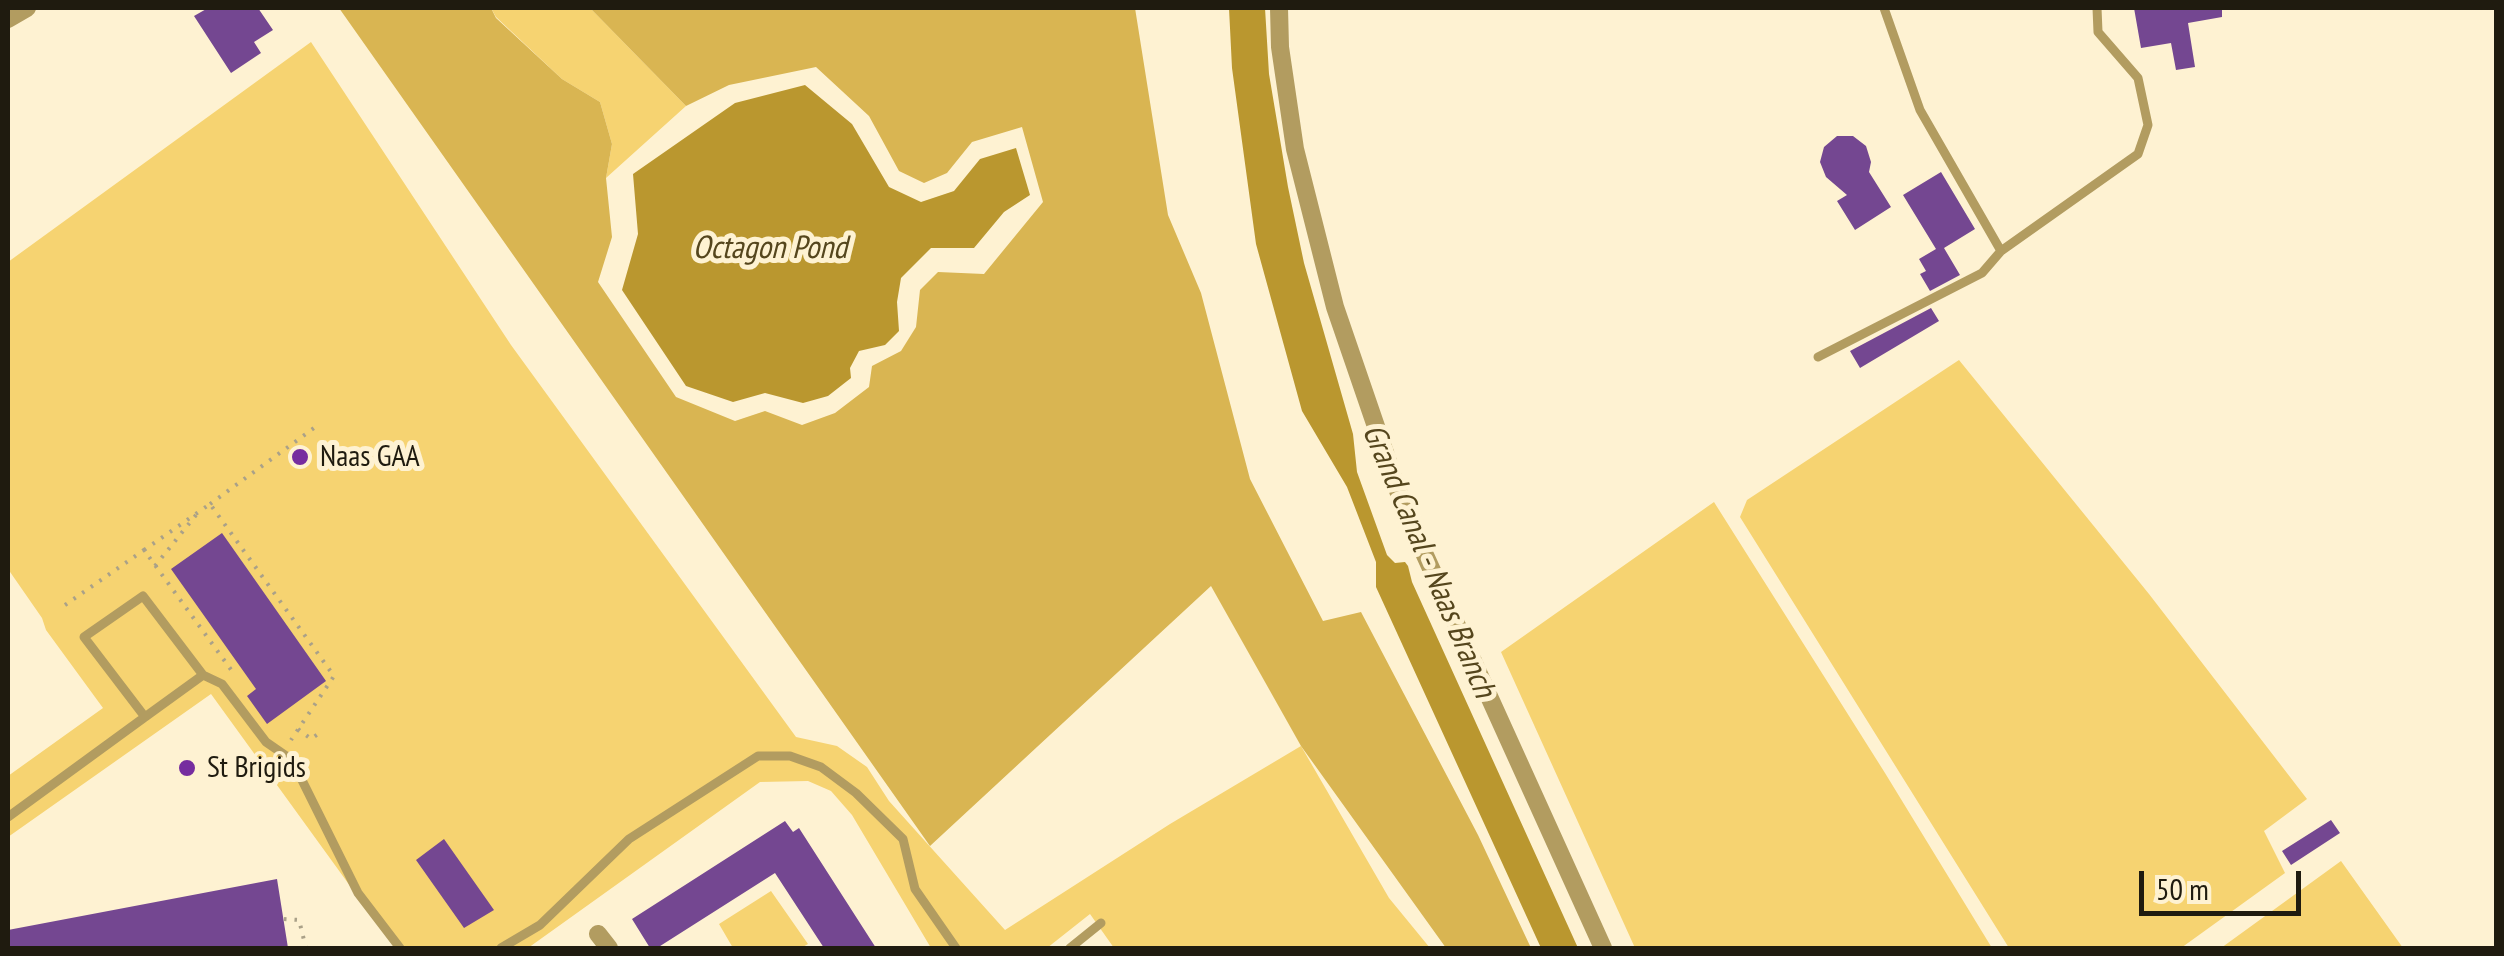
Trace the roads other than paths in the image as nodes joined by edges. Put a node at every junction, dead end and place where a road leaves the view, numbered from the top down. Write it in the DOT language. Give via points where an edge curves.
graph roads {
  1 [pos="26,8"];
  2 [pos="1279,8"];
  3 [pos="1884,8"];
  4 [pos="2097,8"];
  5 [pos="8,20"];
  6 [pos="2001,251"];
  7 [pos="1818,357"];
  8 [pos="203,675"];
  9 [pos="145,717"];
  10 [pos="8,817"];
  11 [pos="1101,923"];
  12 [pos="400,948"];
  13 [pos="501,948"];
  14 [pos="956,948"];
  15 [pos="1070,948"];
  16 [pos="1602,948"];
  1 -- 5 [label="street"];
  2 -- 16 [label="street" via="1295,149 1335,307 1404,511"];
  3 -- 6 [label="lane" via="1920,110"];
  4 -- 6 [label="lane" via="2098,32 2138,78 2148,125 2138,154"];
  6 -- 7 [label="lane" via="1982,273"];
  8 -- 9 [label="lane"];
  8 -- 9 [label="lane" via="143,596 84,637"];
  8 -- 12 [label="lane" via="222,684 266,742 292,760 358,892"];
  9 -- 10 [label="lane"];
  11 -- 15 [label="lane"];
  13 -- 14 [label="lane" via="540,925 629,838 758,756 790,756 821,767 856,793 903,839 914,888"];
}
